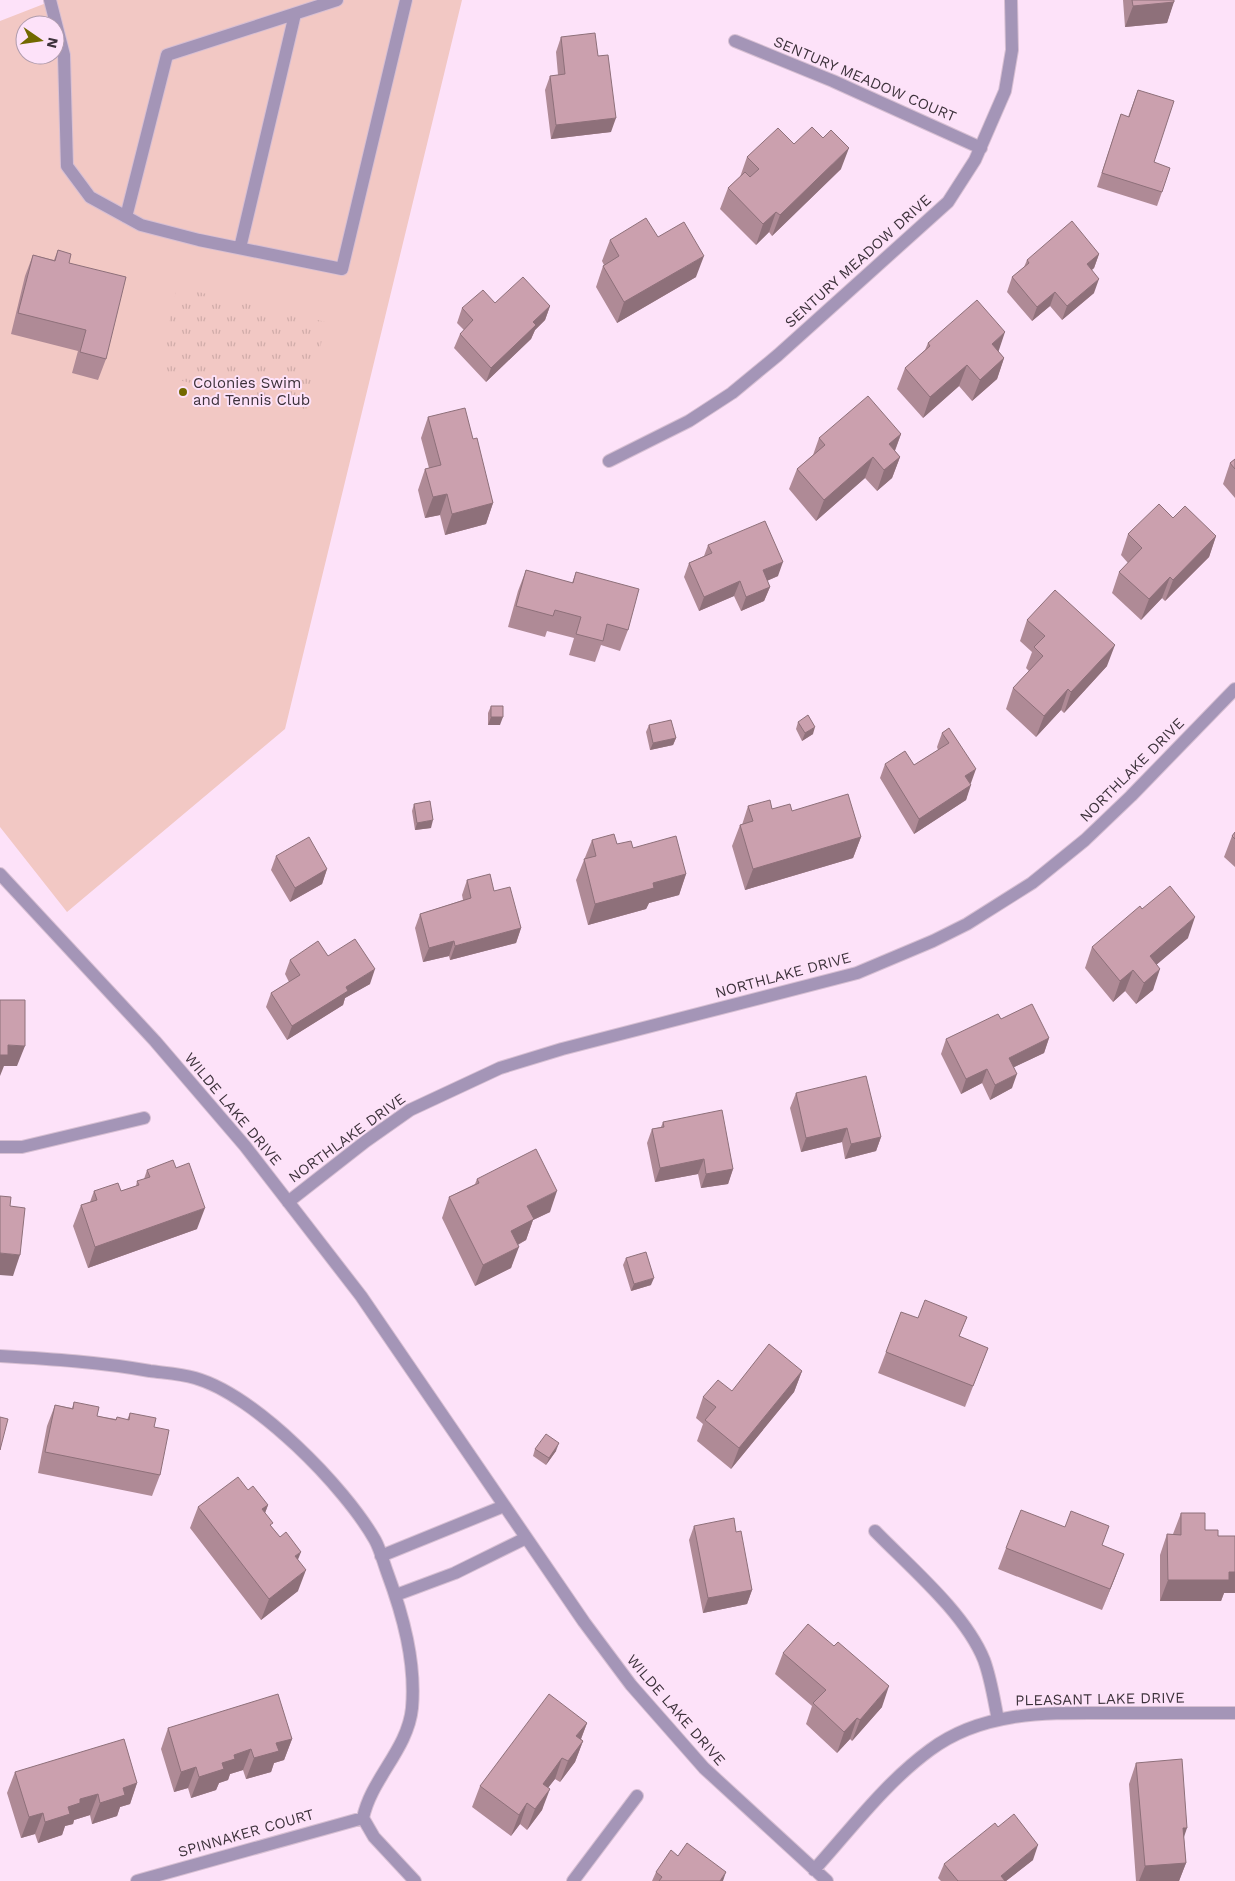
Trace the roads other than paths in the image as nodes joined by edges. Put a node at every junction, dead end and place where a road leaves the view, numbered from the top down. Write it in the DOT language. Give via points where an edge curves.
graph roads {
  1 [pos="50,0"];
  2 [pos="337,0"];
  3 [pos="406,0"];
  4 [pos="1011,0"];
  5 [pos="295,14"];
  6 [pos="735,41"];
  7 [pos="981,148"];
  8 [pos="126,217"];
  9 [pos="240,248"];
  10 [pos="609,461"];
  11 [pos="1235,689"];
  12 [pos="0,874"];
  13 [pos="144,1118"];
  14 [pos="0,1147"];
  15 [pos="288,1202"];
  16 [pos="0,1356"];
  17 [pos="504,1506"];
  18 [pos="874,1531"];
  19 [pos="526,1538"];
  20 [pos="381,1556"];
  21 [pos="396,1595"];
  22 [pos="1235,1713"];
  23 [pos="998,1720"];
  24 [pos="637,1796"];
  25 [pos="363,1818"];
  26 [pos="814,1870"];
  27 [pos="138,1881"];
  28 [pos="415,1881"];
  29 [pos="573,1881"];
  30 [pos="826,1881"];
  1 -- 8 [label="street" via="64,55 67,166 90,197"];
  2 -- 5 [label="street"];
  3 -- 9 [label="street" via="342,269"];
  4 -- 7 [label="street, SENTURY MEADOW DRIVE" via="1012,43 1005,91"];
  5 -- 8 [label="street" via="166,55"];
  5 -- 9 [label="street"];
  6 -- 7 [label="street, SENTURY MEADOW COURT"];
  7 -- 10 [label="street, SENTURY MEADOW DRIVE" via="948,202 778,355 732,393 689,421"];
  8 -- 9 [label="street" via="141,225"];
  11 -- 15 [label="street, NORTHLAKE DRIVE" via="1085,840 1032,883 967,924 856,973 500,1068 410,1110 366,1140"];
  12 -- 15 [label="street, WILDE LAKE DRIVE" via="155,1041 245,1146"];
  13 -- 14 [label="street" via="22,1147"];
  15 -- 17 [label="street, WILDE LAKE DRIVE" via="361,1296"];
  16 -- 20 [label="street" via="98,1362 196,1378 224,1390 272,1423 320,1469 359,1516 376,1541"];
  17 -- 19 [label="street, WILDE LAKE DRIVE"];
  17 -- 20 [label="street"];
  18 -- 23 [label="street" via="964,1623 983,1658"];
  19 -- 21 [label="street" via="455,1573"];
  19 -- 26 [label="street, WILDE LAKE DRIVE" via="631,1686 704,1768"];
  20 -- 21 [label="street"];
  21 -- 25 [label="street" via="411,1656 411,1711 405,1732 366,1804"];
  22 -- 23 [label="street, PLEASANT LAKE DRIVE" via="1046,1713"];
  23 -- 26 [label="street, PLEASANT LAKE DRIVE" via="955,1735 924,1755 894,1780"];
  24 -- 29 [label="street"];
  25 -- 27 [label="street, SPINNAKER COURT"];
  25 -- 28 [label="street" via="374,1837"];
  26 -- 30 [label="street, WILDE LAKE DRIVE"];
}
